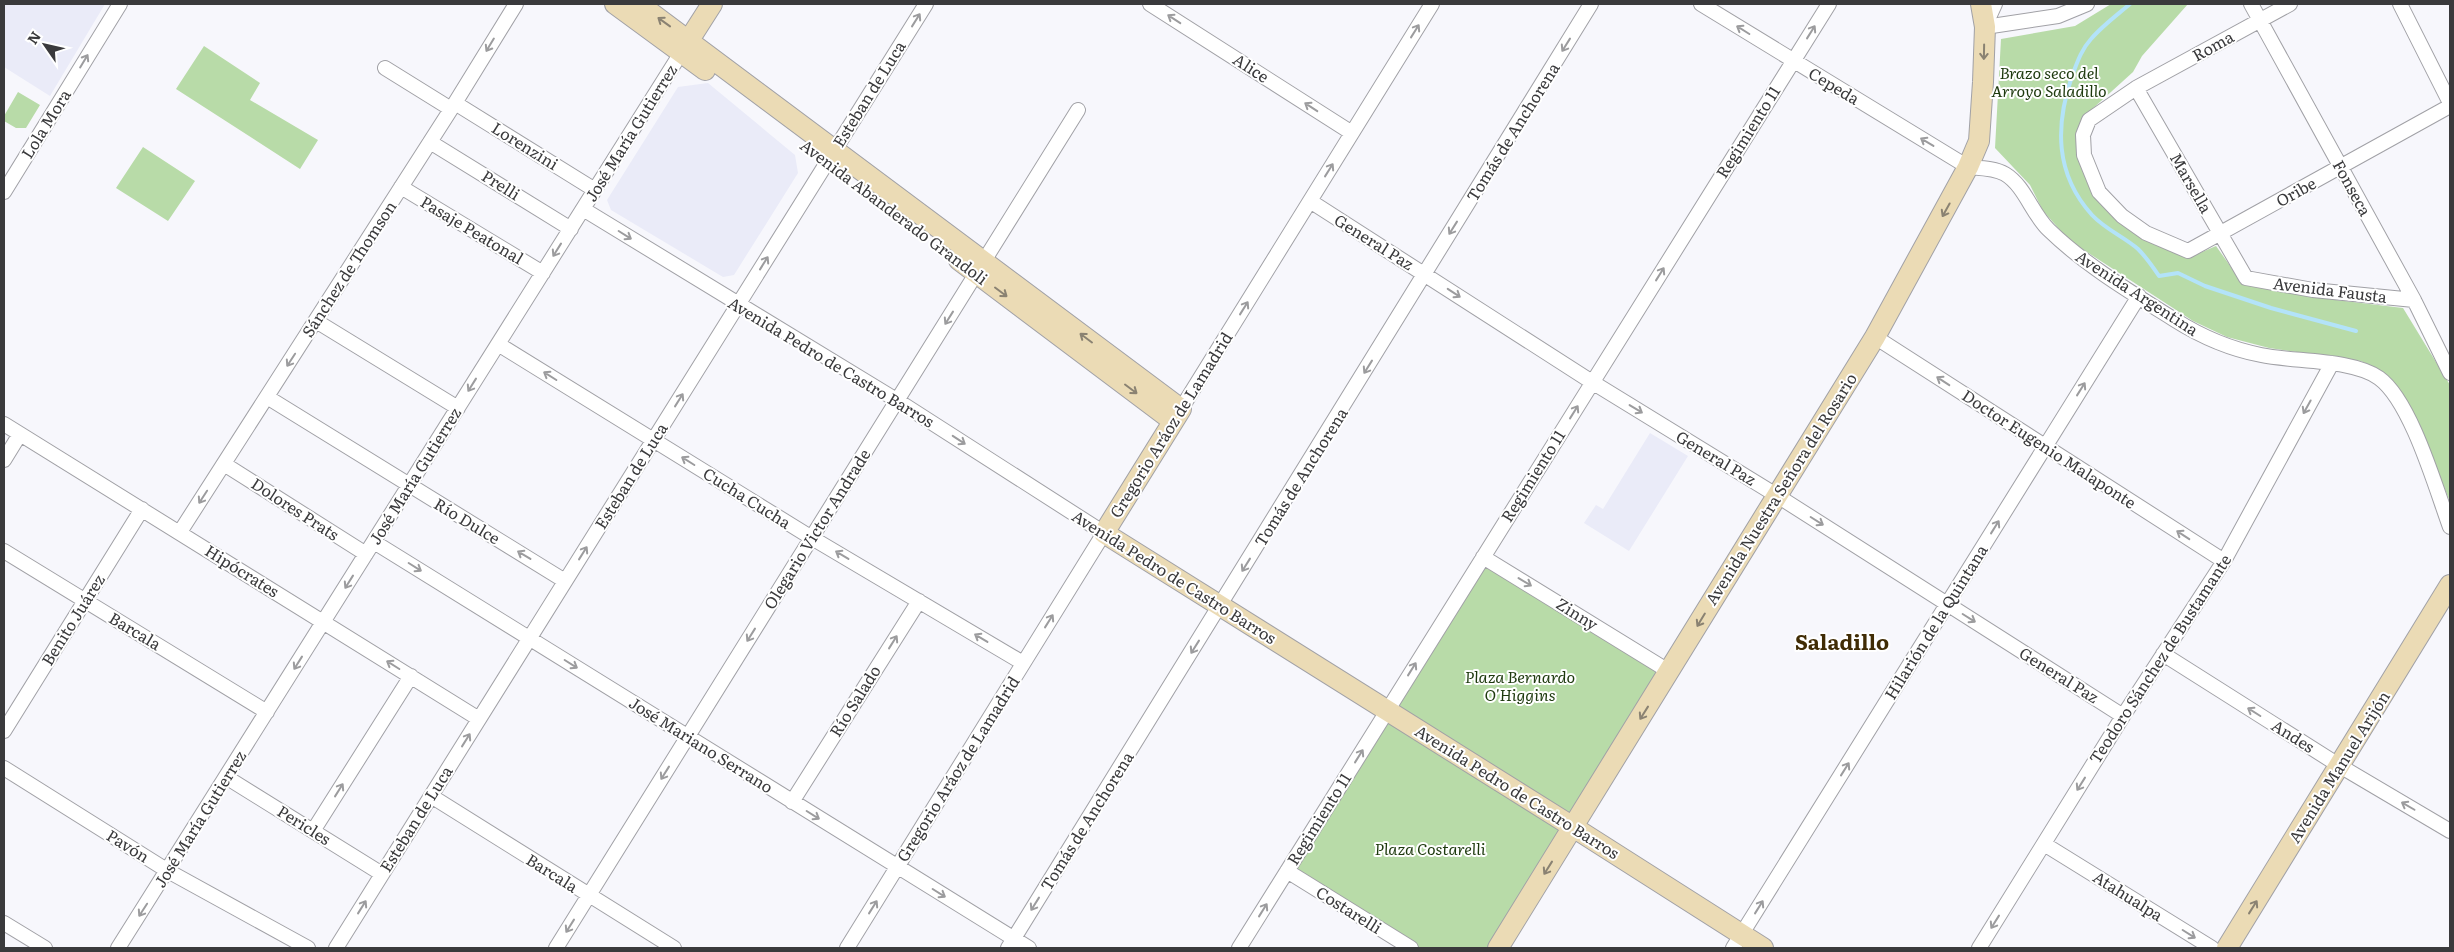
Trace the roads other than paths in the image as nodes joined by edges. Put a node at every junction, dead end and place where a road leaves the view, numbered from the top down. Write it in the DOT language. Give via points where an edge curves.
graph roads {
  1 [pos="120,4"];
  2 [pos="516,4"];
  3 [pos="615,4"];
  4 [pos="639,4"];
  5 [pos="712,4"];
  6 [pos="926,4"];
  7 [pos="1150,4"];
  8 [pos="1432,4"];
  9 [pos="1592,4"];
  10 [pos="1701,4"];
  11 [pos="1829,4"];
  12 [pos="1981,4"];
  13 [pos="1995,4"];
  14 [pos="2087,4"];
  15 [pos="2251,4"];
  16 [pos="2290,4"];
  17 [pos="2400,4"];
  18 [pos="2260,20"];
  19 [pos="1985,27"];
  20 [pos="686,47"];
  21 [pos="1793,60"];
  22 [pos="386,68"];
  23 [pos="2136,88"];
  24 [pos="2450,105"];
  25 [pos="453,106"];
  26 [pos="1078,110"];
  27 [pos="1352,133"];
  28 [pos="430,142"];
  29 [pos="830,157"];
  30 [pos="1968,167"];
  31 [pos="2341,168"];
  32 [pos="401,187"];
  33 [pos="595,190"];
  34 [pos="4,192"];
  35 [pos="1310,201"];
  36 [pos="583,209"];
  37 [pos="571,229"];
  38 [pos="2220,234"];
  39 [pos="980,268"];
  40 [pos="543,273"];
  41 [pos="1425,274"];
  42 [pos="2246,278"];
  43 [pos="2139,296"];
  44 [pos="2414,300"];
  45 [pos="738,305"];
  46 [pos="316,321"];
  47 [pos="1875,337"];
  48 [pos="498,344"];
  49 [pos="2331,365"];
  50 [pos="2450,373"];
  51 [pos="1592,382"];
  52 [pos="267,397"];
  53 [pos="898,401"];
  54 [pos="458,408"];
  55 [pos="1177,415"];
  56 [pos="4,424"];
  57 [pos="20,434"];
  58 [pos="654,440"];
  59 [pos="2045,446"];
  60 [pos="4,460"];
  61 [pos="224,464"];
  62 [pos="409,485"];
  63 [pos="1776,495"];
  64 [pos="142,509"];
  65 [pos="2450,527"];
  66 [pos="180,532"];
  67 [pos="1104,533"];
  68 [pos="812,538"];
  69 [pos="374,542"];
  70 [pos="4,550"];
  71 [pos="366,554"];
  72 [pos="1483,557"];
  73 [pos="2224,561"];
  74 [pos="566,581"];
  75 [pos="2450,585"];
  76 [pos="85,600"];
  77 [pos="919,601"];
  78 [pos="1947,604"];
  79 [pos="1221,606"];
  80 [pos="324,622"];
  81 [pos="530,638"];
  82 [pos="2163,654"];
  83 [pos="1024,663"];
  84 [pos="1670,672"];
  85 [pos="411,676"];
  86 [pos="1386,711"];
  87 [pos="267,712"];
  88 [pos="2123,716"];
  89 [pos="479,719"];
  90 [pos="4,730"];
  91 [pos="688,737"];
  92 [pos="2340,766"];
  93 [pos="4,768"];
  94 [pos="226,777"];
  95 [pos="431,796"];
  96 [pos="792,802"];
  97 [pos="1574,826"];
  98 [pos="313,831"];
  99 [pos="2450,831"];
  100 [pos="2044,844"];
  101 [pos="897,867"];
  102 [pos="168,871"];
  103 [pos="1287,872"];
  104 [pos="382,874"];
  105 [pos="589,896"];
  106 [pos="4,923"];
  107 [pos="1737,942"];
  108 [pos="1011,944"];
  109 [pos="45,948"];
  110 [pos="118,948"];
  111 [pos="308,948"];
  112 [pos="336,948"];
  113 [pos="556,948"];
  114 [pos="674,948"];
  115 [pos="847,948"];
  116 [pos="1028,948"];
  117 [pos="1239,948"];
  118 [pos="1411,948"];
  119 [pos="1498,948"];
  120 [pos="1763,948"];
  121 [pos="1979,948"];
  122 [pos="2212,948"];
  123 [pos="2227,948"];
  34 -- 1 [label="street, Lola Mora, one-way"];
  2 -- 25 [label="street, Sánchez de Thomson, one-way"];
  3 -- 20 [label="street, Avenida Abanderado Grandoli"];
  20 -- 4 [label="street, Avenida Abanderado Grandoli, one-way"];
  5 -- 20 [label="street, José María Gutierrez"];
  29 -- 6 [label="street, Esteban de Luca, one-way"];
  27 -- 7 [label="street, Alice, one-way"];
  27 -- 8 [label="street, Gregorio Aráoz de Lamadrid, one-way"];
  9 -- 41 [label="street, Tomás de Anchorena, one-way"];
  21 -- 10 [label="street, Cepeda, one-way"];
  21 -- 11 [label="street, Regimiento 11, one-way"];
  12 -- 19 [label="street, Avenida Nuestra Señora del Rosario"];
  13 -- 19 [label="street"];
  14 -- 19 [label="street" via="2058,16"];
  15 -- 18 [label="street, Fonseca"];
  16 -- 18 [label="street, Roma"];
  17 -- 24 [label="street"];
  18 -- 23 [label="street, Roma"];
  18 -- 31 [label="street, Fonseca"];
  19 -- 30 [label="street, Avenida Nuestra Señora del Rosario, one-way" via="1979,141"];
  20 -- 29 [label="street, Avenida Abanderado Grandoli"];
  20 -- 33 [label="street, José María Gutierrez"];
  30 -- 21 [label="street, Cepeda, one-way"];
  51 -- 21 [label="street, Regimiento 11, one-way"];
  22 -- 25 [label="street, Lorenzini"];
  23 -- 38 [label="street, Marsella"];
  23 -- 38 [label="street" via="2089,120 2083,135 2084,155 2099,192 2122,216 2146,233 2188,251"];
  24 -- 31 [label="street, Oribe"];
  25 -- 28 [label="street, Sánchez de Thomson"];
  25 -- 33 [label="street, Lorenzini"];
  26 -- 39 [label="street, Olegario Victor Andrade"];
  35 -- 27 [label="street, Gregorio Aráoz de Lamadrid, one-way"];
  28 -- 32 [label="street, Sánchez de Thomson"];
  28 -- 37 [label="street, Prelli"];
  29 -- 39 [label="street, Avenida Abanderado Grandoli"];
  45 -- 29 [label="street, Esteban de Luca, one-way"];
  30 -- 43 [label="street, Avenida Argentina" via="2004,173 2015,182 2044,226 2066,246"];
  30 -- 47 [label="street, Avenida Nuestra Señora del Rosario, one-way"];
  31 -- 38 [label="street, Oribe"];
  31 -- 44 [label="street, Fonseca"];
  32 -- 40 [label="street, Pasaje Peatonal"];
  32 -- 46 [label="street, Sánchez de Thomson"];
  33 -- 36 [label="street, José María Gutierrez"];
  35 -- 41 [label="street, General Paz"];
  55 -- 35 [label="street, Gregorio Aráoz de Lamadrid, one-way"];
  36 -- 37 [label="street, José María Gutierrez"];
  36 -- 45 [label="street, Avenida Pedro de Castro Barros, one-way"];
  37 -- 40 [label="street, José María Gutierrez, one-way"];
  38 -- 42 [label="street, Marsella"];
  39 -- 53 [label="street, Olegario Victor Andrade, one-way"];
  39 -- 55 [label="street, Avenida Abanderado Grandoli"];
  40 -- 48 [label="street, José María Gutierrez"];
  41 -- 51 [label="street, General Paz, one-way"];
  41 -- 79 [label="street, Tomás de Anchorena, one-way"];
  42 -- 44 [label="street, Avenida Fausta" via="2313,290"];
  43 -- 49 [label="street, Avenida Argentina" via="2203,337 2230,347 2262,356"];
  59 -- 43 [label="street, Hilarión de la Quintana, one-way"];
  44 -- 50 [label="street, Fonseca"];
  45 -- 53 [label="street, Avenida Pedro de Castro Barros"];
  58 -- 45 [label="street, Esteban de Luca, one-way"];
  46 -- 52 [label="street, Sánchez de Thomson, one-way"];
  46 -- 54 [label="street"];
  59 -- 47 [label="street, Doctor Eugenio Malaponte, one-way"];
  47 -- 63 [label="street, Avenida Nuestra Señora del Rosario"];
  48 -- 54 [label="street, José María Gutierrez, one-way"];
  58 -- 48 [label="street, Cucha Cucha, one-way"];
  49 -- 65 [label="street, Avenida Argentina" via="2364,369 2391,391 2414,431"];
  49 -- 73 [label="street, Teodoro Sánchez de Bustamante, one-way"];
  51 -- 63 [label="street, General Paz, one-way"];
  72 -- 51 [label="street, Regimiento 11, one-way"];
  52 -- 61 [label="street, Sánchez de Thomson"];
  52 -- 62 [label="street, Río Dulce"];
  53 -- 67 [label="street, Avenida Pedro de Castro Barros, one-way"];
  53 -- 68 [label="street, Olegario Victor Andrade"];
  54 -- 62 [label="street, José María Gutierrez"];
  55 -- 67 [label="street, Gregorio Aráoz de Lamadrid"];
  56 -- 57 [label="street, Hipócrates"];
  57 -- 60 [label="street"];
  57 -- 64 [label="street, Hipócrates"];
  68 -- 58 [label="street, Cucha Cucha, one-way"];
  74 -- 58 [label="street, Esteban de Luca, one-way"];
  73 -- 59 [label="street, Doctor Eugenio Malaponte, one-way"];
  78 -- 59 [label="street, Hilarión de la Quintana, one-way"];
  61 -- 66 [label="street, Sánchez de Thomson, one-way"];
  61 -- 71 [label="street, Dolores Prats"];
  62 -- 69 [label="street, José María Gutierrez"];
  74 -- 62 [label="street, Río Dulce, one-way"];
  63 -- 78 [label="street, General Paz, one-way"];
  63 -- 84 [label="street, Avenida Nuestra Señora del Rosario, one-way"];
  64 -- 66 [label="street, Hipócrates"];
  64 -- 76 [label="street, Benito Juárez"];
  66 -- 80 [label="street, Hipócrates"];
  67 -- 79 [label="street, Avenida Pedro de Castro Barros"];
  83 -- 67 [label="street, Gregorio Aráoz de Lamadrid, one-way"];
  77 -- 68 [label="street, Cucha Cucha, one-way"];
  68 -- 91 [label="street, Olegario Victor Andrade, one-way"];
  69 -- 71 [label="street, José María Gutierrez"];
  69 -- 81 [label="street, José Mariano Serrano, one-way"];
  70 -- 76 [label="street, Barcala"];
  71 -- 80 [label="street, José María Gutierrez, one-way"];
  72 -- 84 [label="street, Zinny, one-way"];
  86 -- 72 [label="street, Regimiento 11, one-way"];
  73 -- 82 [label="street, Teodoro Sánchez de Bustamante"];
  74 -- 81 [label="street, Esteban de Luca"];
  75 -- 92 [label="street, Avenida Manuel Arijón"];
  76 -- 87 [label="street, Barcala"];
  76 -- 90 [label="street, Benito Juárez"];
  83 -- 77 [label="street, Cucha Cucha, one-way"];
  96 -- 77 [label="street, Río Salado, one-way"];
  78 -- 88 [label="street, General Paz, one-way"];
  107 -- 78 [label="street, Hilarión de la Quintana, one-way"];
  79 -- 86 [label="street, Avenida Pedro de Castro Barros"];
  79 -- 108 [label="street, Tomás de Anchorena, one-way"];
  85 -- 80 [label="street, Hipócrates, one-way"];
  80 -- 87 [label="street, José María Gutierrez, one-way"];
  81 -- 89 [label="street, Esteban de Luca"];
  81 -- 91 [label="street, José Mariano Serrano, one-way"];
  82 -- 88 [label="street, Teodoro Sánchez de Bustamante"];
  92 -- 82 [label="street, Andes, one-way"];
  83 -- 101 [label="street, Gregorio Aráoz de Lamadrid"];
  84 -- 97 [label="street, Avenida Nuestra Señora del Rosario, one-way"];
  85 -- 89 [label="street, Hipócrates"];
  98 -- 85 [label="street, one-way"];
  86 -- 97 [label="street, Avenida Pedro de Castro Barros"];
  103 -- 86 [label="street, Regimiento 11, one-way"];
  87 -- 94 [label="street, José María Gutierrez"];
  88 -- 100 [label="street, Teodoro Sánchez de Bustamante, one-way"];
  95 -- 89 [label="street, Esteban de Luca, one-way"];
  91 -- 96 [label="street, José Mariano Serrano"];
  91 -- 105 [label="street, Olegario Victor Andrade, one-way"];
  99 -- 92 [label="street, Andes, one-way"];
  123 -- 92 [label="street, Avenida Manuel Arijón, one-way"];
  93 -- 102 [label="street, Pavón"];
  94 -- 98 [label="street, Pericles"];
  94 -- 102 [label="street, José María Gutierrez"];
  95 -- 104 [label="street, Esteban de Luca"];
  95 -- 105 [label="street, Barcala"];
  96 -- 101 [label="street, José Mariano Serrano, one-way"];
  97 -- 107 [label="street, Avenida Pedro de Castro Barros"];
  97 -- 119 [label="street, Avenida Nuestra Señora del Rosario, one-way"];
  98 -- 104 [label="street, Pericles"];
  100 -- 121 [label="street, Teodoro Sánchez de Bustamante, one-way"];
  100 -- 122 [label="street, Atahualpa, one-way"];
  101 -- 108 [label="street, José Mariano Serrano, one-way"];
  115 -- 101 [label="street, Gregorio Aráoz de Lamadrid, one-way"];
  102 -- 110 [label="street, José María Gutierrez, one-way"];
  102 -- 111 [label="street, Pavón"];
  117 -- 103 [label="street, Regimiento 11, one-way"];
  103 -- 118 [label="street, Costarelli"];
  112 -- 104 [label="street, Esteban de Luca, one-way"];
  105 -- 113 [label="street, Olegario Victor Andrade, one-way"];
  105 -- 114 [label="street, Barcala"];
  106 -- 109 [label="street"];
  107 -- 120 [label="street, Avenida Pedro de Castro Barros"];
  108 -- 116 [label="street, José Mariano Serrano"];
}
